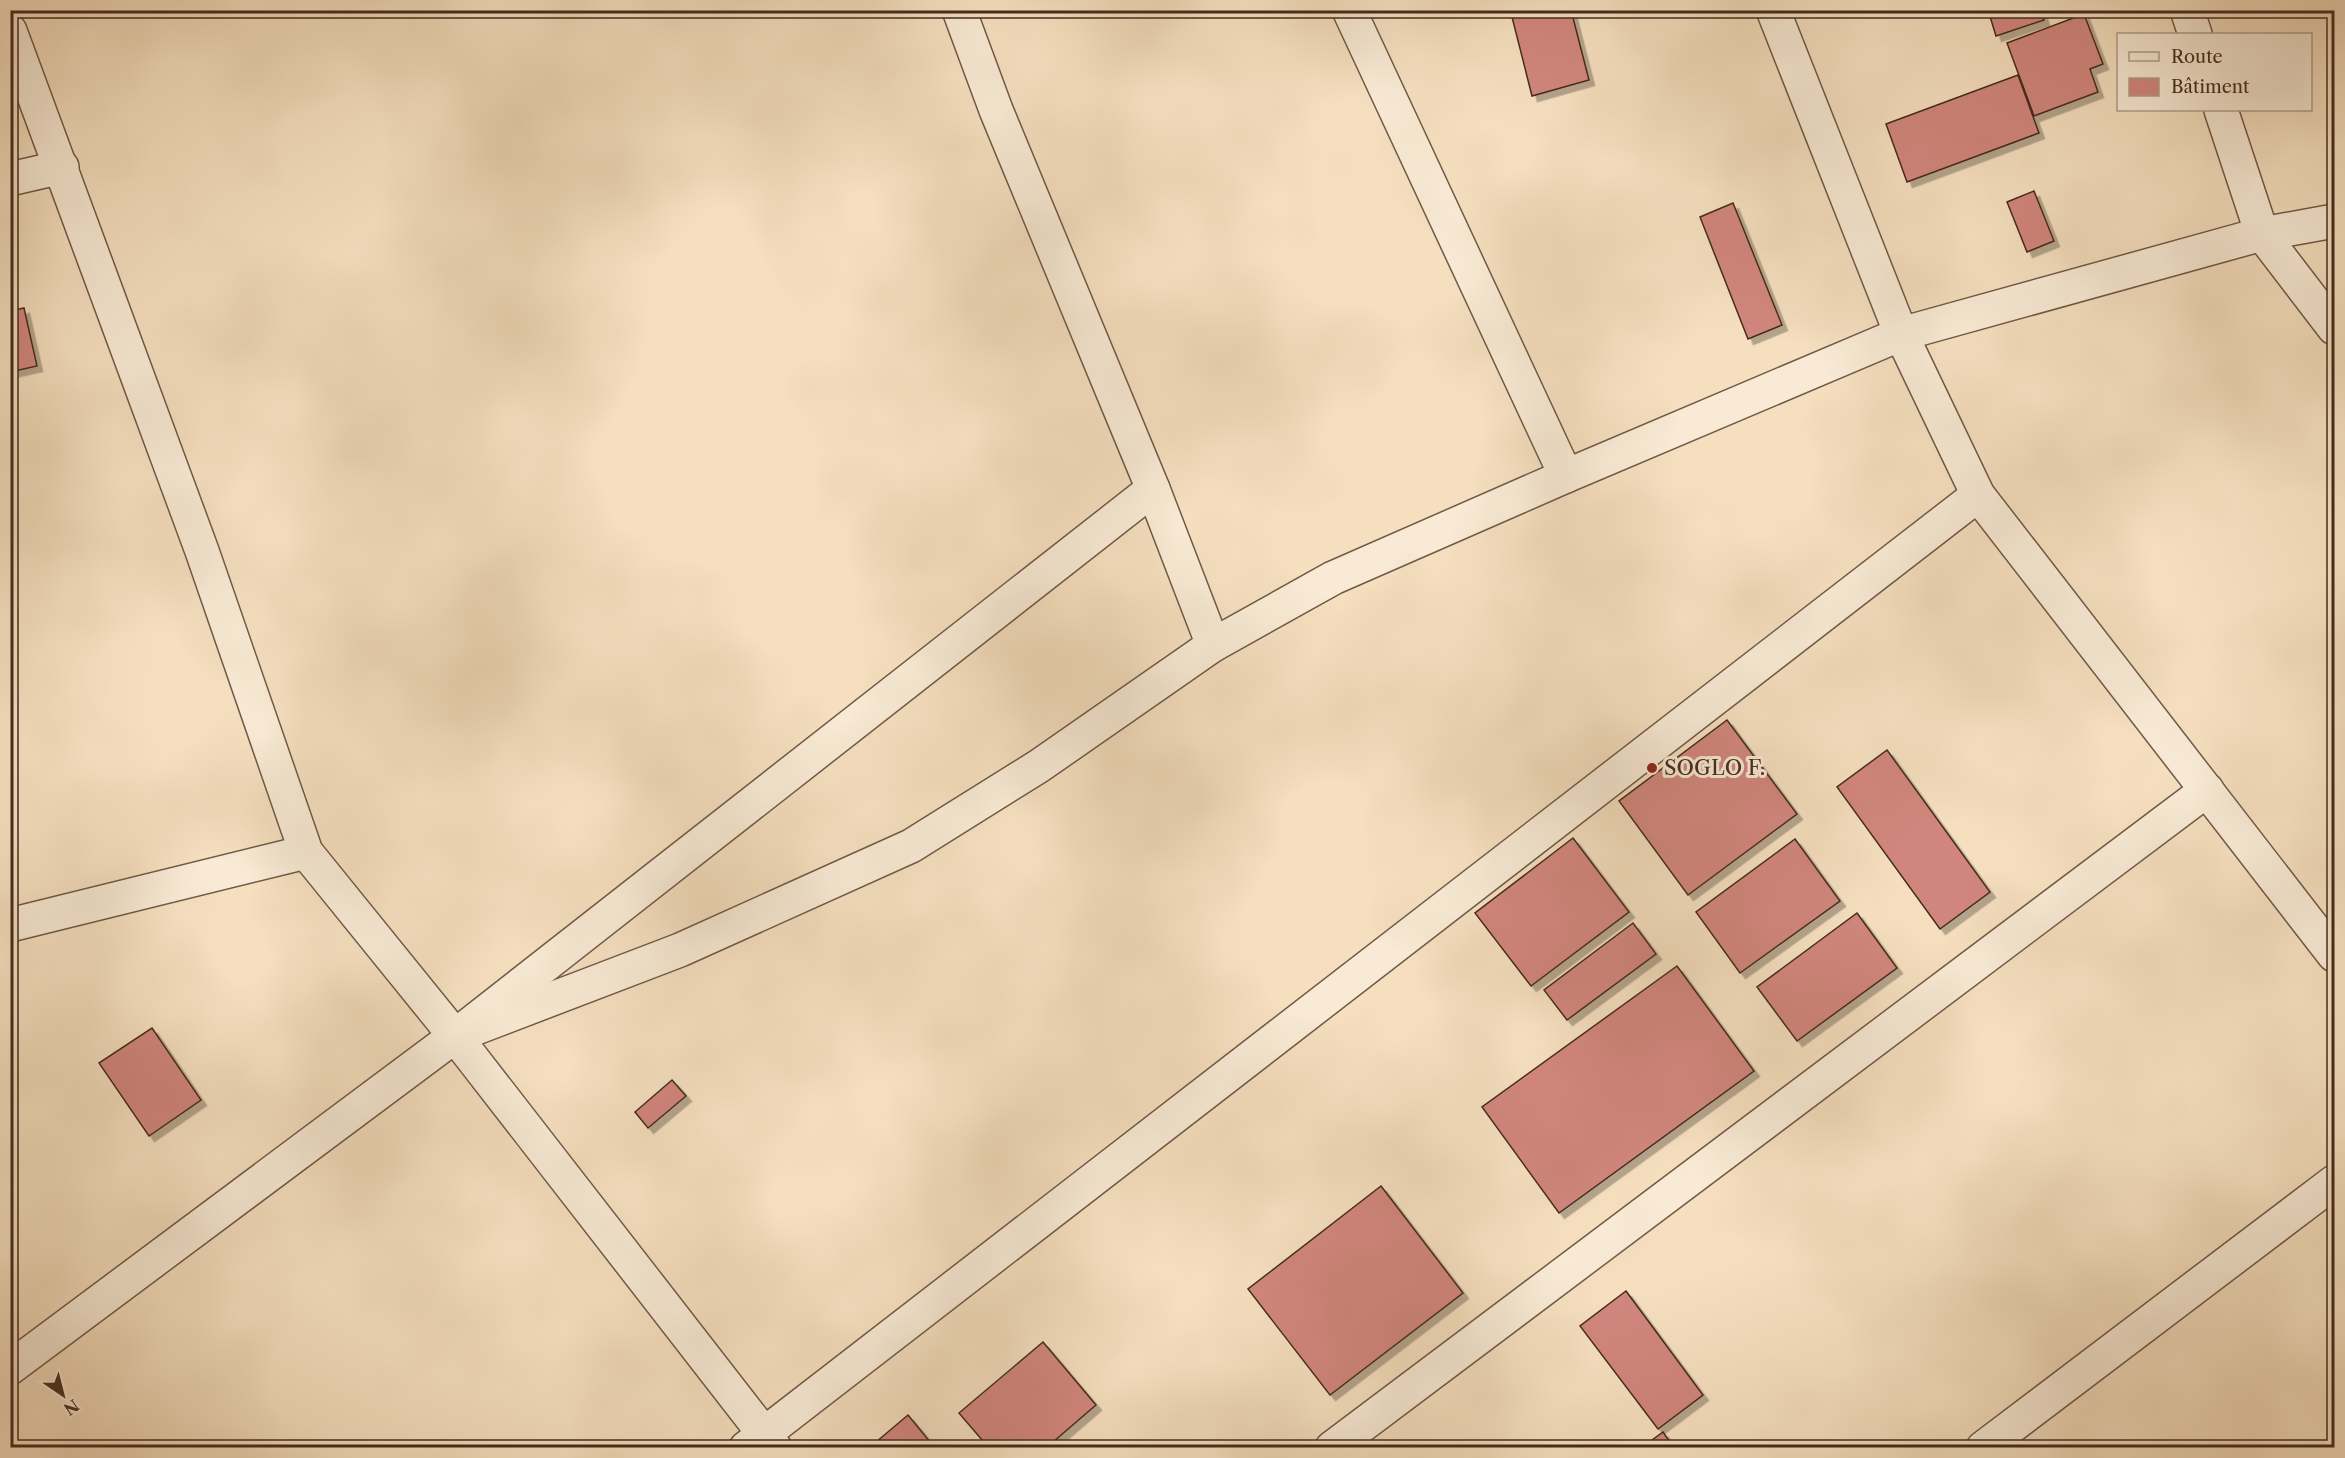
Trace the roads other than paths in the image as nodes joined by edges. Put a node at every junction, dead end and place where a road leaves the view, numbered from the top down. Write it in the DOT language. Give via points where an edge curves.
graph roads {
  1 [pos="959,10"];
  2 [pos="1349,10"];
  3 [pos="1773,10"];
  4 [pos="2187,10"];
  5 [pos="10,31"];
  6 [pos="2195,33"];
  7 [pos="2221,111"];
  8 [pos="62,167"];
  9 [pos="10,179"];
  10 [pos="2334,220"];
  11 [pos="2262,234"];
  12 [pos="2334,328"];
  13 [pos="1901,334"];
  14 [pos="1566,476"];
  15 [pos="1153,489"];
  16 [pos="1978,495"];
  17 [pos="1213,645"];
  18 [pos="2207,790"];
  19 [pos="306,852"];
  20 [pos="10,925"];
  21 [pos="2334,955"];
  22 [pos="455,1036"];
  23 [pos="2334,1182"];
  24 [pos="10,1368"];
  25 [pos="762,1444"];
  26 [pos="1332,1448"];
  27 [pos="1983,1448"];
  1 -- 15 [label="street" via="996,110"];
  2 -- 14 [label="street"];
  3 -- 13 [label="street"];
  4 -- 6 [label="street"];
  5 -- 8 [label="street"];
  7 -- 11 [label="street"];
  8 -- 9 [label="street"];
  8 -- 19 [label="street" via="202,550"];
  10 -- 11 [label="street"];
  11 -- 12 [label="street"];
  11 -- 13 [label="street"];
  13 -- 14 [label="street"];
  13 -- 16 [label="street"];
  14 -- 17 [label="street" via="1334,578"];
  15 -- 17 [label="street"];
  15 -- 22 [label="street"];
  16 -- 18 [label="street"];
  16 -- 25 [label="street"];
  17 -- 22 [label="street" via="1039,766 911,846 680,950"];
  18 -- 21 [label="street"];
  18 -- 26 [label="street"];
  19 -- 20 [label="street"];
  19 -- 22 [label="street"];
  22 -- 24 [label="street"];
  22 -- 25 [label="street"];
  23 -- 27 [label="street"];
}
